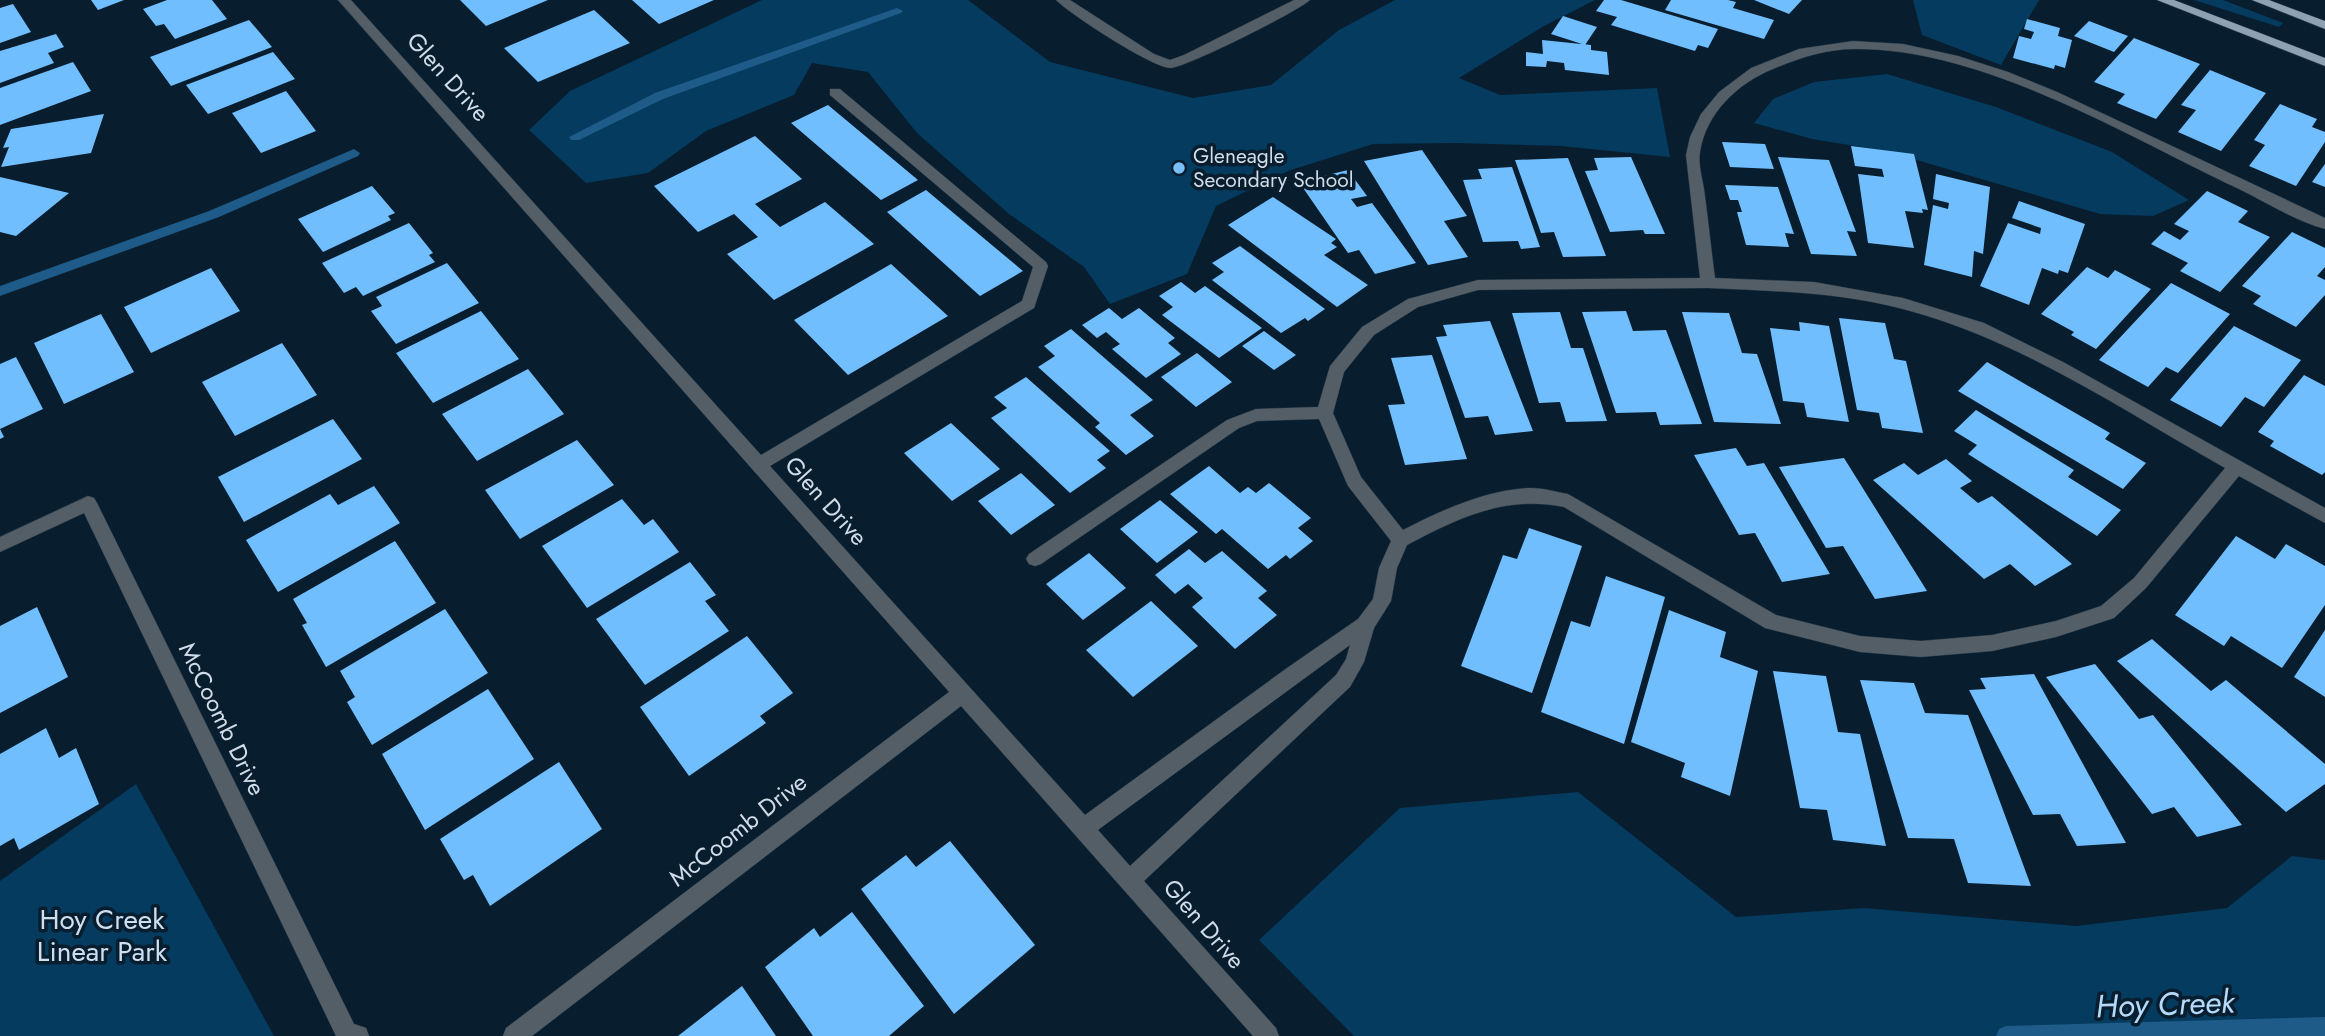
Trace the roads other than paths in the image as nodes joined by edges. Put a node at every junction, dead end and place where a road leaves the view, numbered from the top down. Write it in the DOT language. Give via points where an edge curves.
graph roads {
  1 [pos="344,0"];
  2 [pos="1062,0"];
  3 [pos="1304,0"];
  4 [pos="2163,0"];
  5 [pos="2258,0"];
  6 [pos="2325,25"];
  7 [pos="2325,62"];
  8 [pos="835,92"];
  9 [pos="2325,225"];
  10 [pos="1708,283"];
  11 [pos="1325,413"];
  12 [pos="758,465"];
  13 [pos="2237,467"];
  14 [pos="2325,516"];
  15 [pos="1400,540"];
  16 [pos="0,545"];
  17 [pos="1035,559"];
  18 [pos="1365,625"];
  19 [pos="962,694"];
  20 [pos="1084,828"];
  21 [pos="1130,879"];
  22 [pos="358,1036"];
  23 [pos="514,1036"];
  24 [pos="1268,1036"];
  1 -- 12 [label="street, Glen Drive"];
  2 -- 3 [label="street" via="1149,57 1170,64"];
  4 -- 7 [label="main road"];
  5 -- 6 [label="main road"];
  8 -- 12 [label="street" via="1041,267 1030,304"];
  9 -- 10 [label="street" via="1984,66 1931,53 1859,44 1817,49 1770,63 1739,81 1710,108 1692,153"];
  10 -- 11 [label="street" via="1478,285 1413,303 1368,331 1336,370"];
  10 -- 13 [label="street" via="1814,286 1903,303 1978,327"];
  11 -- 15 [label="street" via="1354,481"];
  11 -- 17 [label="street" via="1256,415 1233,424"];
  12 -- 19 [label="street, Glen Drive"];
  13 -- 14 [label="street"];
  13 -- 15 [label="street" via="2140,583 2107,612 1992,643 1922,649 1860,644 1772,622 1568,501 1531,495 1470,509"];
  15 -- 18 [label="street" via="1388,568 1382,601"];
  16 -- 22 [label="street, McCoomb Drive" via="88,503 346,1034"];
  18 -- 20 [label="street"];
  18 -- 21 [label="street" via="1355,662 1343,681"];
  19 -- 20 [label="street, Glen Drive"];
  19 -- 23 [label="street, McCoomb Drive"];
  20 -- 21 [label="street, Glen Drive"];
  21 -- 24 [label="street, Glen Drive"];
}
